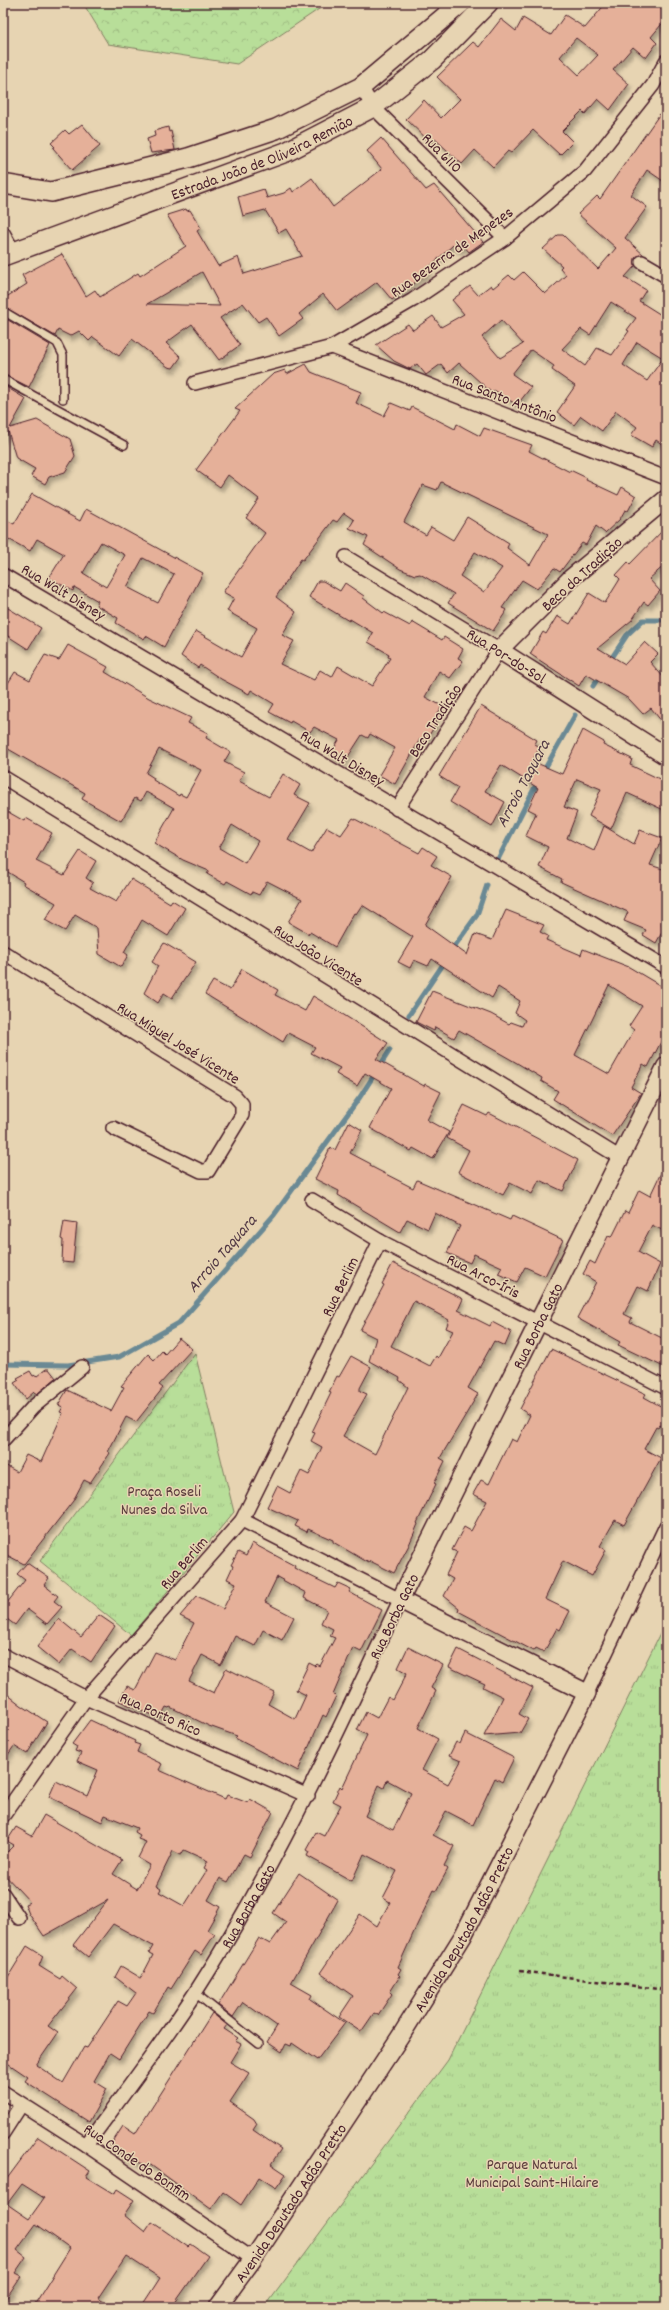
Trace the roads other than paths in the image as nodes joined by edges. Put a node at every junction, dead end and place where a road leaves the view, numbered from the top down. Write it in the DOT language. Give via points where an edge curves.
graph roads {
  1 [pos="461,3"];
  2 [pos="488,3"];
  3 [pos="666,61"];
  4 [pos="361,87"];
  5 [pos="373,107"];
  6 [pos="3,184"];
  7 [pos="3,233"];
  8 [pos="505,238"];
  9 [pos="8,254"];
  10 [pos="642,262"];
  11 [pos="666,276"];
  12 [pos="3,311"];
  13 [pos="332,347"];
  14 [pos="3,379"];
  15 [pos="195,383"];
  16 [pos="63,399"];
  17 [pos="124,445"];
  18 [pos="666,478"];
  19 [pos="666,499"];
  20 [pos="346,557"];
  21 [pos="3,575"];
  22 [pos="499,650"];
  23 [pos="666,756"];
  24 [pos="3,777"];
  25 [pos="397,809"];
  26 [pos="3,952"];
  27 [pos="666,967"];
  28 [pos="666,1066"];
  29 [pos="113,1128"];
  30 [pos="619,1157"];
  31 [pos="312,1200"];
  32 [pos="380,1241"];
  33 [pos="539,1322"];
  34 [pos="82,1367"];
  35 [pos="666,1388"];
  36 [pos="3,1440"];
  37 [pos="242,1520"];
  38 [pos="666,1526"];
  39 [pos="400,1600"];
  40 [pos="3,1655"];
  41 [pos="587,1693"];
  42 [pos="86,1698"];
  43 [pos="308,1796"];
  44 [pos="3,1816"];
  45 [pos="3,1894"];
  46 [pos="19,1918"];
  47 [pos="195,1992"];
  48 [pos="259,2044"];
  49 [pos="3,2092"];
  50 [pos="21,2105"];
  51 [pos="3,2133"];
  52 [pos="86,2145"];
  53 [pos="253,2259"];
  54 [pos="218,2307"];
  1 -- 4 [label="main road, Estrada João de Oliveira Remião"];
  2 -- 5 [label="main road, Estrada João de Oliveira Remião" via="432,60"];
  3 -- 8 [label="street, Rua Bezerra de Menezes" via="653,85 585,171"];
  4 -- 5 [label="street, Rua 6110"];
  4 -- 6 [label="main road, Estrada João de Oliveira Remião" via="276,130 188,158 51,192"];
  5 -- 8 [label="street, Rua 6110"];
  5 -- 9 [label="main road, Estrada João de Oliveira Remião" via="286,152"];
  7 -- 9 [label="street"];
  8 -- 13 [label="street, Rua Bezerra de Menezes" via="412,300"];
  10 -- 11 [label="street"];
  12 -- 16 [label="lane" via="57,343 63,355"];
  13 -- 15 [label="street, Rua Bezerra de Menezes"];
  13 -- 18 [label="street, Rua Santo Antônio"];
  14 -- 17 [label="lane"];
  19 -- 22 [label="street, Beco da Tradição" via="571,578"];
  20 -- 22 [label="street, Rua Por-do-Sol"];
  21 -- 25 [label="street, Rua Walt Disney"];
  22 -- 23 [label="street, Rua Por-do-Sol"];
  22 -- 25 [label="street, Beco Tradição"];
  24 -- 30 [label="street, Rua João Vicente"];
  25 -- 27 [label="street, Rua Walt Disney"];
  26 -- 29 [label="street, Rua Miguel José Vicente" via="235,1096 242,1104 242,1115 208,1171 201,1171"];
  28 -- 30 [label="street, Rua Borba Gato"];
  30 -- 33 [label="street, Rua Borba Gato"];
  31 -- 32 [label="street, Rua Arco-Íris"];
  32 -- 33 [label="street, Rua Arco-Íris"];
  32 -- 37 [label="street, Rua Berlim"];
  33 -- 35 [label="street, Rua Arco-Íris"];
  33 -- 39 [label="street, Rua Borba Gato"];
  34 -- 36 [label="street" via="33,1407"];
  37 -- 39 [label="street"];
  37 -- 42 [label="street, Rua Berlim"];
  38 -- 41 [label="street, Avenida Deputado Adão Pretto"];
  39 -- 41 [label="street"];
  39 -- 43 [label="street, Rua Borba Gato"];
  40 -- 42 [label="street, Rua Porto Rico"];
  41 -- 53 [label="street, Avenida Deputado Adão Pretto" via="463,1936 400,2037"];
  42 -- 43 [label="street, Rua Porto Rico"];
  42 -- 44 [label="street, Rua Berlim"];
  43 -- 47 [label="street, Rua Borba Gato"];
  45 -- 46 [label="street"];
  47 -- 48 [label="lane"];
  47 -- 52 [label="street, Rua Borba Gato" via="151,2058"];
  49 -- 50 [label="street, Rua Conde do Bonfim"];
  50 -- 51 [label="street"];
  50 -- 52 [label="street, Rua Conde do Bonfim"];
  52 -- 53 [label="street, Rua Conde do Bonfim"];
  53 -- 54 [label="street, Avenida Deputado Adão Pretto"];
}
